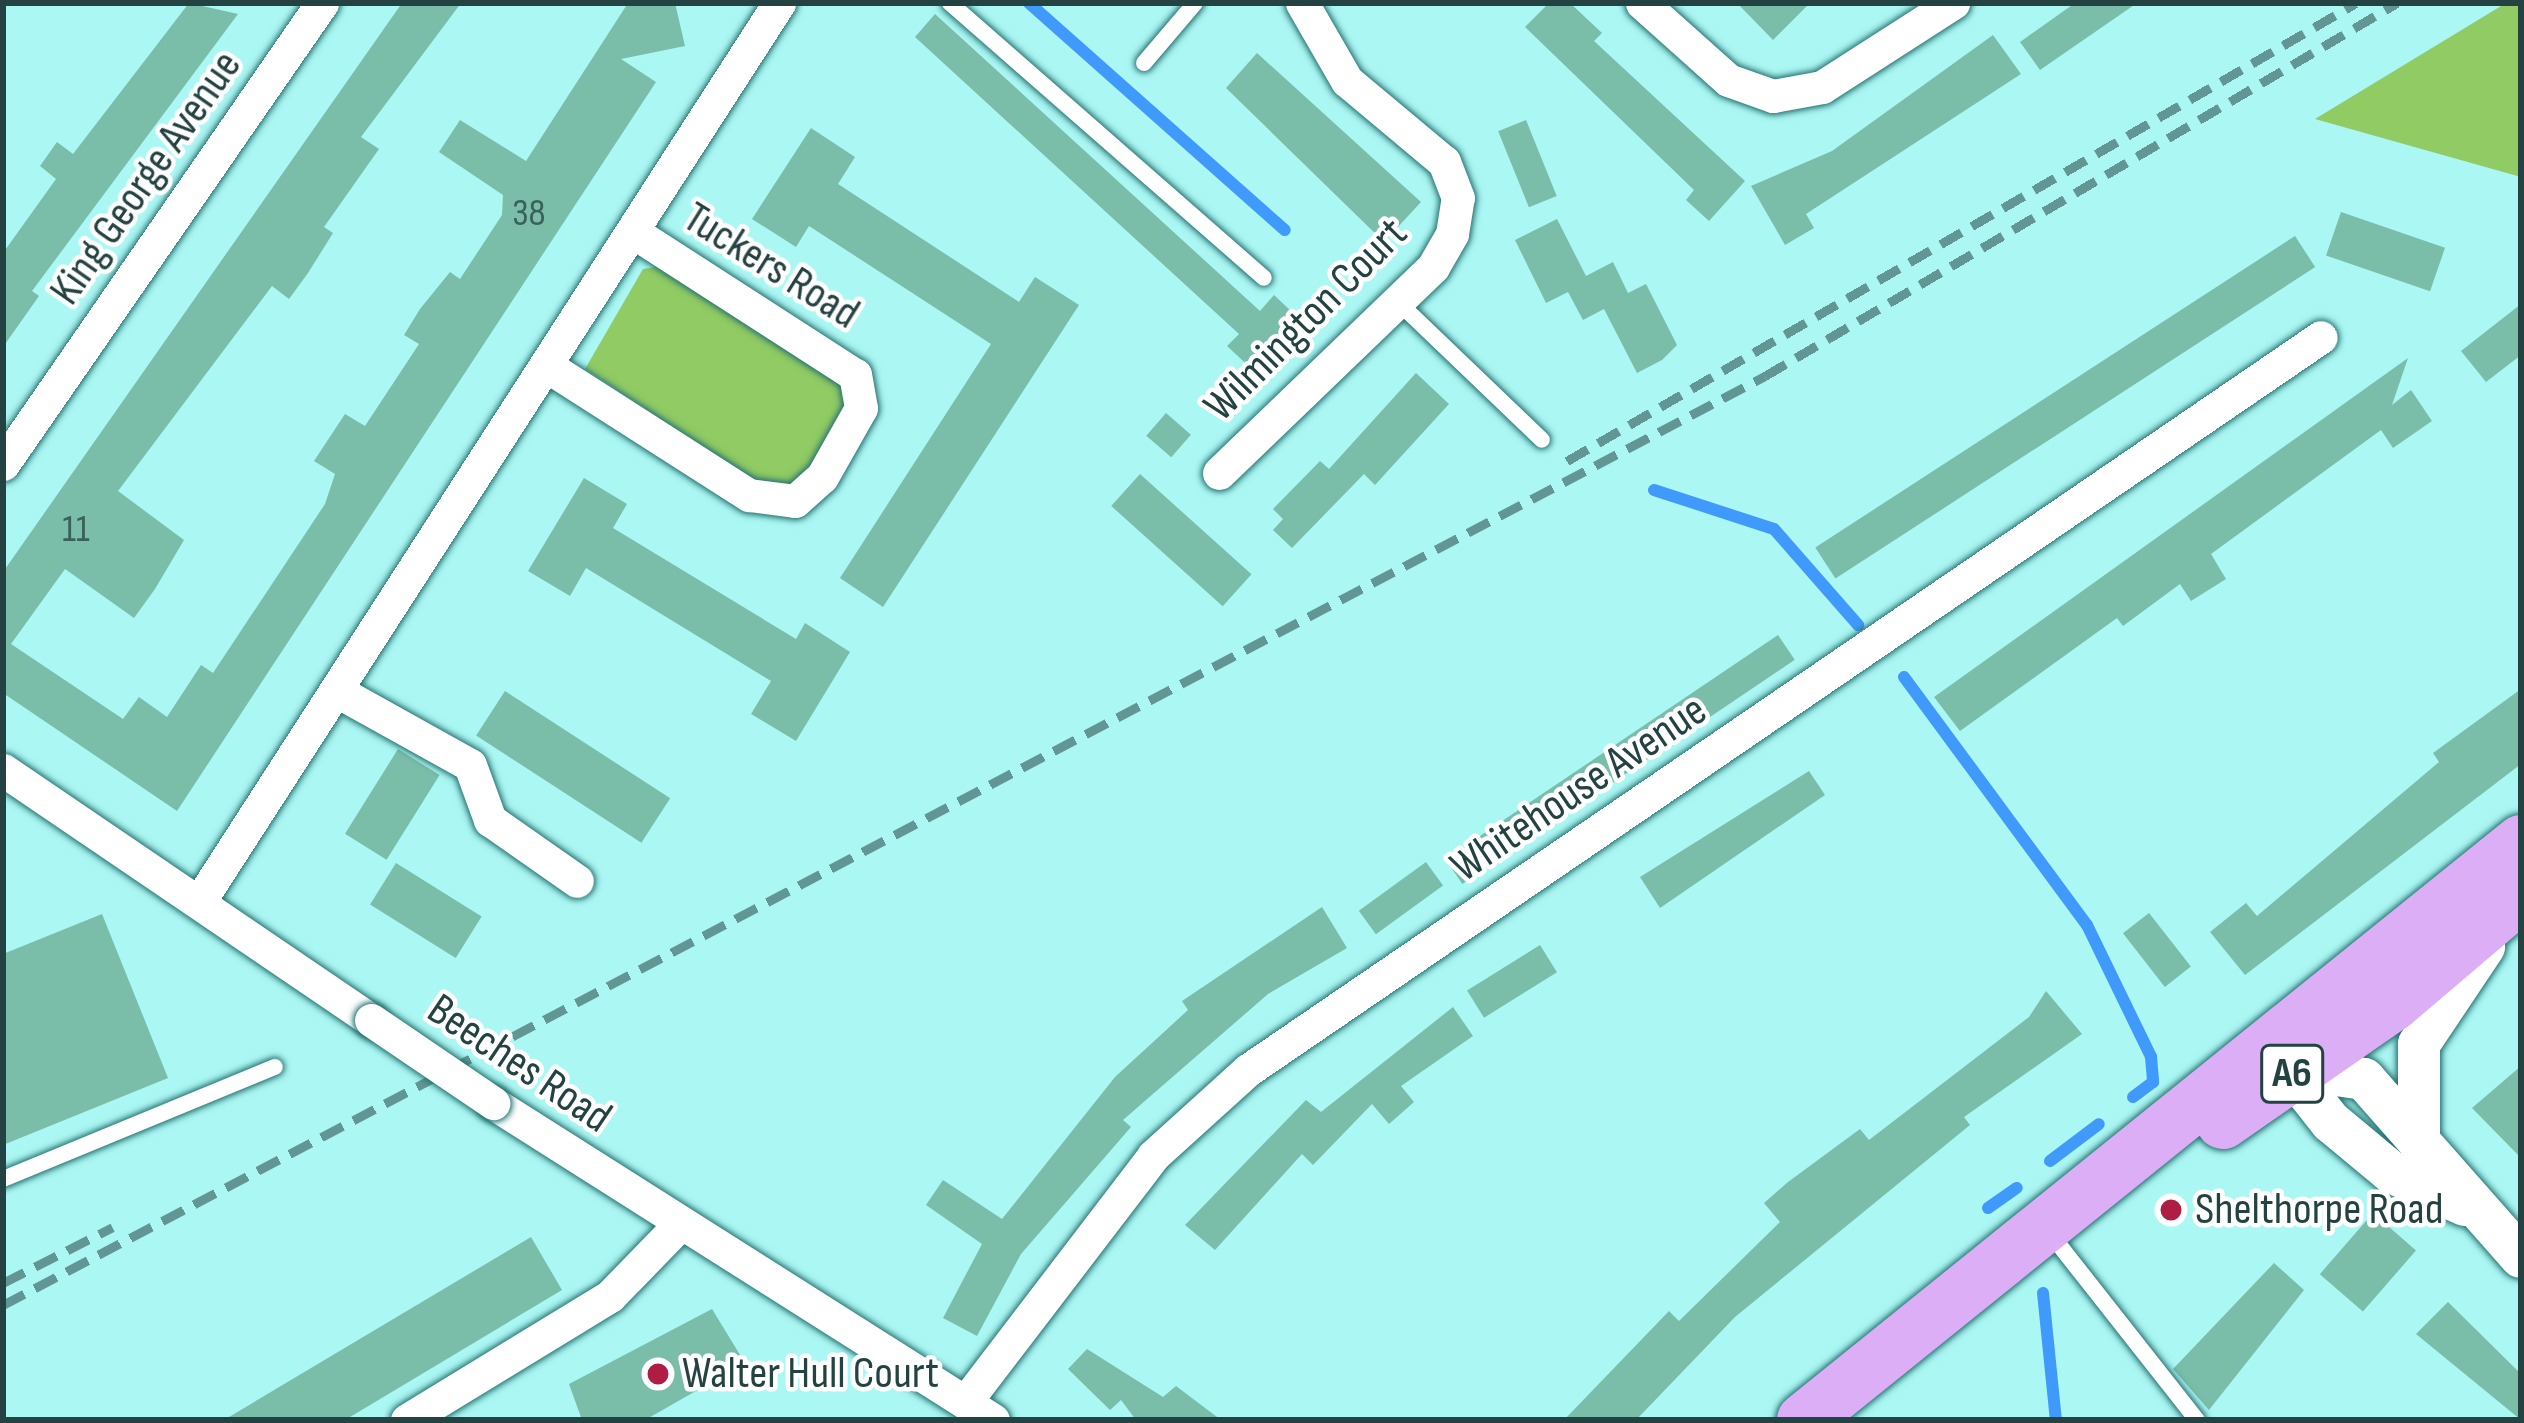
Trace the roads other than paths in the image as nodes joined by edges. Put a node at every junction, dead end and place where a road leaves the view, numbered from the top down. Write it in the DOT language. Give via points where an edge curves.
graph roads {
  1 [pos="322,3"];
  2 [pos="779,3"];
  3 [pos="950,3"];
  4 [pos="1196,3"];
  5 [pos="1302,3"];
  6 [pos="1642,3"];
  7 [pos="1953,3"];
  8 [pos="1144,63"];
  9 [pos="634,232"];
  10 [pos="1264,278"];
  11 [pos="1396,300"];
  12 [pos="2320,337"];
  13 [pos="547,366"];
  14 [pos="1542,440"];
  15 [pos="3,464"];
  16 [pos="1219,473"];
  17 [pos="337,691"];
  18 [pos="3,770"];
  19 [pos="2521,842"];
  20 [pos="578,881"];
  21 [pos="2521,895"];
  22 [pos="199,902"];
  23 [pos="2521,906"];
  24 [pos="2311,1009"];
  25 [pos="275,1067"];
  26 [pos="2301,1068"];
  27 [pos="2227,1099"];
  28 [pos="2331,1121"];
  29 [pos="2419,1133"];
  30 [pos="3,1179"];
  31 [pos="2466,1205"];
  32 [pos="680,1224"];
  33 [pos="2046,1228"];
  34 [pos="2521,1257"];
  35 [pos="980,1410"];
  36 [pos="407,1420"];
  37 [pos="1804,1420"];
  38 [pos="2197,1420"];
  1 -- 15 [label="street, King George Avenue"];
  2 -- 9 [label="street, Tuckers Road"];
  3 -- 10 [label="lane"];
  4 -- 8 [label="lane"];
  5 -- 11 [label="street, Wilmington Court" via="1347,81 1444,162 1458,198 1432,267"];
  6 -- 7 [label="street" via="1728,80 1773,96 1822,87"];
  9 -- 13 [label="street, Tuckers Road"];
  9 -- 13 [label="street, Tuckers Road" via="855,375 861,408 822,477 795,501 749,495"];
  11 -- 14 [label="lane"];
  11 -- 16 [label="street, Wilmington Court"];
  12 -- 35 [label="street, Whitehouse Avenue" via="1247,1070 1154,1156"];
  13 -- 17 [label="street, Tuckers Road"];
  17 -- 20 [label="street" via="470,765 490,820"];
  17 -- 22 [label="street, Tuckers Road"];
  18 -- 22 [label="street, Beeches Road"];
  19 -- 24 [label="highway, A6"];
  21 -- 26 [label="highway, A6"];
  22 -- 32 [label="street, Beeches Road, bridge"];
  23 -- 29 [label="street" via="2419,1043"];
  24 -- 26 [label="street"];
  24 -- 27 [label="highway, A6"];
  25 -- 30 [label="lane"];
  26 -- 27 [label="highway, A6"];
  26 -- 28 [label="street"];
  26 -- 29 [label="street" via="2364,1078"];
  27 -- 28 [label="street"];
  27 -- 33 [label="highway, A6"];
  28 -- 31 [label="street" via="2391,1172"];
  29 -- 31 [label="street"];
  31 -- 34 [label="street"];
  32 -- 35 [label="street, Beeches Road"];
  32 -- 36 [label="street" via="610,1296"];
  33 -- 37 [label="highway, A6"];
  33 -- 38 [label="lane"];
}
